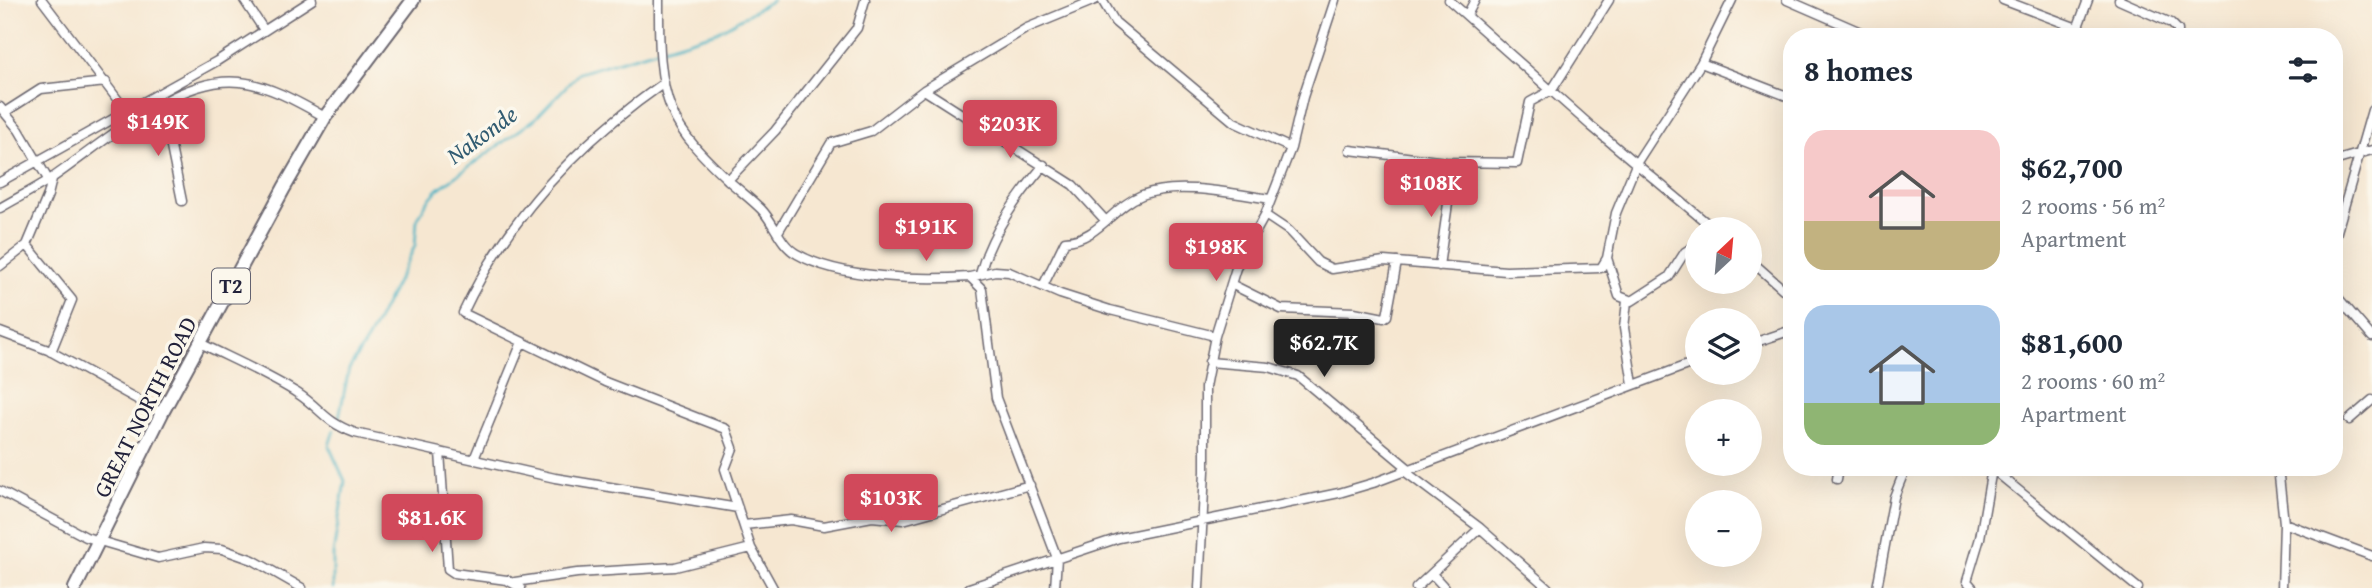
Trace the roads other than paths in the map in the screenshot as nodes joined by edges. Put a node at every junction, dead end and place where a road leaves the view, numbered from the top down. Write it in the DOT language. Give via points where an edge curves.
graph roads {
  1 [pos="42,0"];
  2 [pos="244,0"];
  3 [pos="312,0"];
  4 [pos="413,0"];
  5 [pos="659,0"];
  6 [pos="865,0"];
  7 [pos="1095,0"];
  8 [pos="1102,0"];
  9 [pos="1335,0"];
  10 [pos="1450,0"];
  11 [pos="1475,0"];
  12 [pos="1609,0"];
  13 [pos="1732,0"];
  14 [pos="1787,0"];
  15 [pos="2003,0"];
  16 [pos="2088,0"];
  17 [pos="2119,0"];
  18 [pos="1467,15"];
  19 [pos="1851,28"];
  20 [pos="2067,28"];
  21 [pos="2078,28"];
  22 [pos="2176,28"];
  23 [pos="264,30"];
  24 [pos="1701,63"];
  25 [pos="106,82"];
  26 [pos="664,83"];
  27 [pos="924,90"];
  28 [pos="1552,90"];
  29 [pos="1783,95"];
  30 [pos="3,109"];
  31 [pos="126,110"];
  32 [pos="2372,110"];
  33 [pos="149,112"];
  34 [pos="325,117"];
  35 [pos="133,121"];
  36 [pos="1292,148"];
  37 [pos="1350,150"];
  38 [pos="2372,150"];
  39 [pos="2360,154"];
  40 [pos="2343,159"];
  41 [pos="37,161"];
  42 [pos="1446,162"];
  43 [pos="1637,162"];
  44 [pos="1045,165"];
  45 [pos="50,180"];
  46 [pos="728,180"];
  47 [pos="0,182"];
  48 [pos="1271,199"];
  49 [pos="182,201"];
  50 [pos="0,208"];
  51 [pos="2343,212"];
  52 [pos="1265,215"];
  53 [pos="1700,217"];
  54 [pos="1105,219"];
  55 [pos="778,232"];
  56 [pos="27,245"];
  57 [pos="1685,252"];
  58 [pos="1607,258"];
  59 [pos="1396,262"];
  60 [pos="0,266"];
  61 [pos="1439,266"];
  62 [pos="1762,271"];
  63 [pos="980,274"];
  64 [pos="970,277"];
  65 [pos="1231,284"];
  66 [pos="1042,286"];
  67 [pos="1783,289"];
  68 [pos="1627,301"];
  69 [pos="2343,303"];
  70 [pos="0,332"];
  71 [pos="1783,333"];
  72 [pos="1214,336"];
  73 [pos="2372,337"];
  74 [pos="1762,340"];
  75 [pos="522,342"];
  76 [pos="200,343"];
  77 [pos="51,352"];
  78 [pos="1209,362"];
  79 [pos="1685,366"];
  80 [pos="1633,384"];
  81 [pos="2372,400"];
  82 [pos="162,413"];
  83 [pos="2349,420"];
  84 [pos="440,452"];
  85 [pos="474,459"];
  86 [pos="1406,469"];
  87 [pos="1838,476"];
  88 [pos="1903,476"];
  89 [pos="1990,476"];
  90 [pos="2001,476"];
  91 [pos="2279,476"];
  92 [pos="1837,479"];
  93 [pos="1030,485"];
  94 [pos="0,491"];
  95 [pos="738,508"];
  96 [pos="1202,522"];
  97 [pos="2284,523"];
  98 [pos="744,525"];
  99 [pos="1480,528"];
  100 [pos="101,541"];
  101 [pos="751,548"];
  102 [pos="2372,556"];
  103 [pos="1057,558"];
  104 [pos="1433,575"];
  105 [pos="518,585"];
  106 [pos="75,588"];
  107 [pos="302,588"];
  108 [pos="773,588"];
  109 [pos="969,588"];
  110 [pos="1055,588"];
  111 [pos="1199,588"];
  112 [pos="1416,588"];
  113 [pos="1445,588"];
  114 [pos="1548,588"];
  115 [pos="1877,588"];
  116 [pos="1973,588"];
  117 [pos="2138,588"];
  118 [pos="2281,588"];
  1 -- 25 [label="street"];
  2 -- 23 [label="street"];
  3 -- 23 [label="street"];
  4 -- 34 [label="highway, GREAT NORTH ROAD / T2"];
  5 -- 26 [label="street"];
  6 -- 46 [label="street" via="860,22 841,49 775,131"];
  7 -- 27 [label="street" via="1027,28"];
  8 -- 36 [label="street" via="1115,22 1234,122"];
  9 -- 36 [label="street" via="1303,97"];
  10 -- 18 [label="street"];
  11 -- 18 [label="street"];
  12 -- 28 [label="street"];
  13 -- 24 [label="street"];
  14 -- 19 [label="street"];
  15 -- 20 [label="street"];
  16 -- 21 [label="street"];
  17 -- 22 [label="street"];
  18 -- 28 [label="street"];
  23 -- 31 [label="street"];
  24 -- 29 [label="street"];
  24 -- 43 [label="street"];
  25 -- 30 [label="street" via="41,89"];
  25 -- 31 [label="street"];
  26 -- 46 [label="street" via="672,112 692,143"];
  26 -- 75 [label="street" via="566,163 502,241 473,293 464,317"];
  27 -- 44 [label="street"];
  27 -- 55 [label="street" via="871,131 831,144"];
  28 -- 42 [label="street" via="1530,102 1517,163"];
  28 -- 43 [label="street"];
  30 -- 41 [label="street"];
  31 -- 35 [label="street"];
  31 -- 41 [label="street"];
  32 -- 39 [label="street"];
  33 -- 34 [label="street" via="185,91 239,82 256,85"];
  33 -- 35 [label="street"];
  33 -- 49 [label="street" via="166,123"];
  34 -- 76 [label="highway, GREAT NORTH ROAD / T2"];
  35 -- 45 [label="street"];
  36 -- 48 [label="street"];
  37 -- 42 [label="street"];
  38 -- 39 [label="street"];
  39 -- 40 [label="street"];
  39 -- 51 [label="street"];
  41 -- 45 [label="street"];
  41 -- 47 [label="street"];
  42 -- 61 [label="street" via="1453,169"];
  43 -- 53 [label="street"];
  43 -- 58 [label="street" via="1616,213"];
  44 -- 54 [label="street" via="1073,185"];
  44 -- 63 [label="street" via="1019,195 987,251"];
  45 -- 50 [label="street"];
  45 -- 56 [label="street"];
  46 -- 55 [label="street" via="762,210"];
  48 -- 52 [label="street"];
  48 -- 54 [label="street" via="1200,190 1149,192"];
  52 -- 59 [label="street" via="1326,267"];
  52 -- 65 [label="street"];
  54 -- 66 [label="street" via="1089,236 1062,243"];
  55 -- 64 [label="street" via="797,255 856,272 901,278"];
  56 -- 60 [label="street"];
  56 -- 77 [label="street" via="72,300"];
  57 -- 68 [label="street" via="1661,284"];
  58 -- 61 [label="street" via="1601,268 1540,271"];
  58 -- 68 [label="street" via="1619,296"];
  59 -- 61 [label="street"];
  59 -- 65 [label="street" via="1384,318 1281,309"];
  62 -- 67 [label="street"];
  63 -- 64 [label="street"];
  63 -- 66 [label="street" via="1009,272"];
  64 -- 93 [label="street" via="982,289 986,305 996,398"];
  65 -- 72 [label="street"];
  66 -- 72 [label="street" via="1110,310"];
  68 -- 80 [label="street" via="1624,322"];
  69 -- 73 [label="street"];
  70 -- 77 [label="street"];
  71 -- 74 [label="street"];
  72 -- 78 [label="street"];
  75 -- 85 [label="street"];
  75 -- 95 [label="street" via="604,382 726,429 733,448 725,470"];
  76 -- 82 [label="highway, GREAT NORTH ROAD / T2"];
  76 -- 84 [label="street" via="300,394 335,425"];
  77 -- 82 [label="street"];
  78 -- 86 [label="street" via="1269,367 1298,376"];
  78 -- 96 [label="street"];
  79 -- 80 [label="street"];
  80 -- 86 [label="street"];
  81 -- 83 [label="street"];
  82 -- 100 [label="highway, GREAT NORTH ROAD / T2"];
  84 -- 85 [label="street"];
  84 -- 105 [label="street" via="448,569"];
  85 -- 95 [label="street" via="555,478"];
  86 -- 96 [label="street" via="1339,493"];
  86 -- 99 [label="street"];
  87 -- 92 [label="street"];
  88 -- 115 [label="street"];
  89 -- 116 [label="street" via="1980,538 1967,581"];
  90 -- 117 [label="street"];
  91 -- 97 [label="street"];
  93 -- 98 [label="street" via="901,520 872,517 824,526 792,520"];
  93 -- 103 [label="street"];
  94 -- 100 [label="street"];
  95 -- 98 [label="street"];
  96 -- 103 [label="street" via="1119,538"];
  96 -- 111 [label="street"];
  97 -- 102 [label="street"];
  97 -- 118 [label="street"];
  98 -- 101 [label="street"];
  99 -- 104 [label="street"];
  99 -- 114 [label="street"];
  100 -- 106 [label="highway, GREAT NORTH ROAD / T2"];
  100 -- 107 [label="street" via="164,558 192,550 222,549 253,560"];
  101 -- 105 [label="street" via="675,567 568,574"];
  101 -- 108 [label="street"];
  103 -- 109 [label="street"];
  103 -- 110 [label="street"];
  104 -- 112 [label="street"];
  104 -- 113 [label="street"];
}
